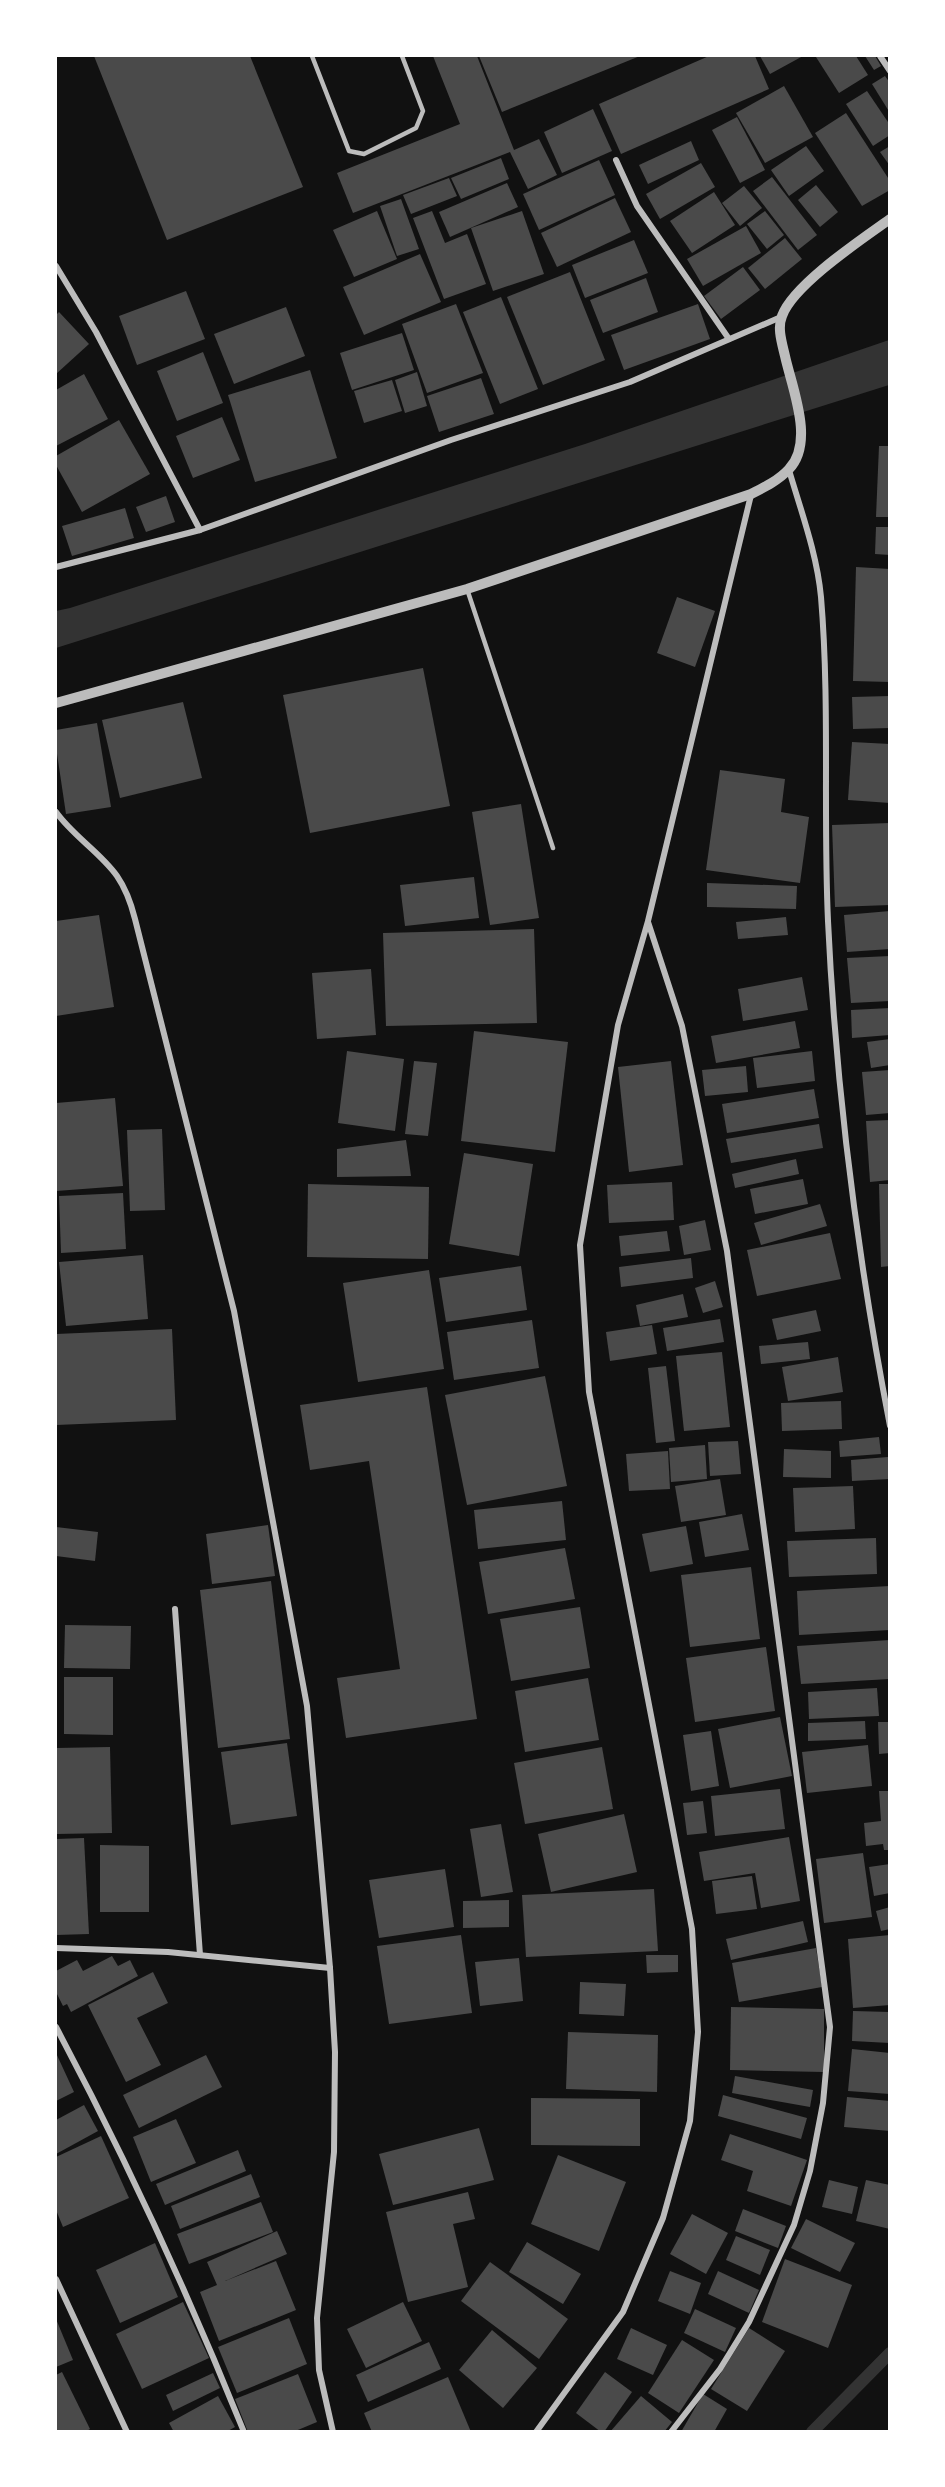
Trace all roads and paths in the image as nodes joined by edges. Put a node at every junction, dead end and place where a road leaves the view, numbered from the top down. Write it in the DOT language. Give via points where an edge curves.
graph roads {
  1 [pos="312,56"];
  2 [pos="402,56"];
  3 [pos="880,56"];
  4 [pos="890,71"];
  5 [pos="616,160"];
  6 [pos="890,219"];
  7 [pos="56,266"];
  8 [pos="781,317"];
  9 [pos="729,339"];
  10 [pos="789,470"];
  11 [pos="751,494"];
  12 [pos="200,530"];
  13 [pos="56,567"];
  14 [pos="467,589"];
  15 [pos="56,703"];
  16 [pos="56,812"];
  17 [pos="553,848"];
  18 [pos="648,921"];
  19 [pos="890,1426"];
  20 [pos="175,1610"];
  21 [pos="56,1948"];
  22 [pos="200,1955"];
  23 [pos="330,1968"];
  24 [pos="56,2027"];
  25 [pos="56,2279"];
  26 [pos="127,2432"];
  27 [pos="244,2432"];
  28 [pos="333,2432"];
  29 [pos="536,2432"];
  30 [pos="671,2432"];
  1 -- 2 [label="lane" via="349,151 364,154 416,128 423,111"];
  3 -- 4 [label="street"];
  5 -- 9 [label="street" via="637,206"];
  6 -- 8 [label="street" via="803,287"];
  7 -- 12 [label="street" via="96,332"];
  8 -- 9 [label="street"];
  8 -- 10 [label="street" via="780,337 803,434 800,450"];
  9 -- 12 [label="street" via="630,382 451,440"];
  10 -- 11 [label="street"];
  10 -- 19 [label="street" via="807,530 820,595 828,922 840,1074 849,1174"];
  11 -- 14 [label="street"];
  11 -- 18 [label="street"];
  12 -- 13 [label="street"];
  14 -- 15 [label="street"];
  14 -- 17 [label="lane"];
  16 -- 23 [label="street" via="116,874 129,896 234,1311 308,1706"];
  18 -- 29 [label="street" via="618,1025 580,1245 589,1392 692,1929 698,2032 690,2121 663,2218 623,2312"];
  18 -- 30 [label="street" via="682,1026 726,1251 830,2027 823,2103 797,2217 749,2322 720,2369"];
  20 -- 22 [label="street"];
  21 -- 22 [label="street"];
  22 -- 23 [label="street"];
  23 -- 28 [label="street" via="335,2052 334,2152 317,2318 319,2370"];
  24 -- 27 [label="street" via="168,2253"];
  25 -- 26 [label="street"];
}
